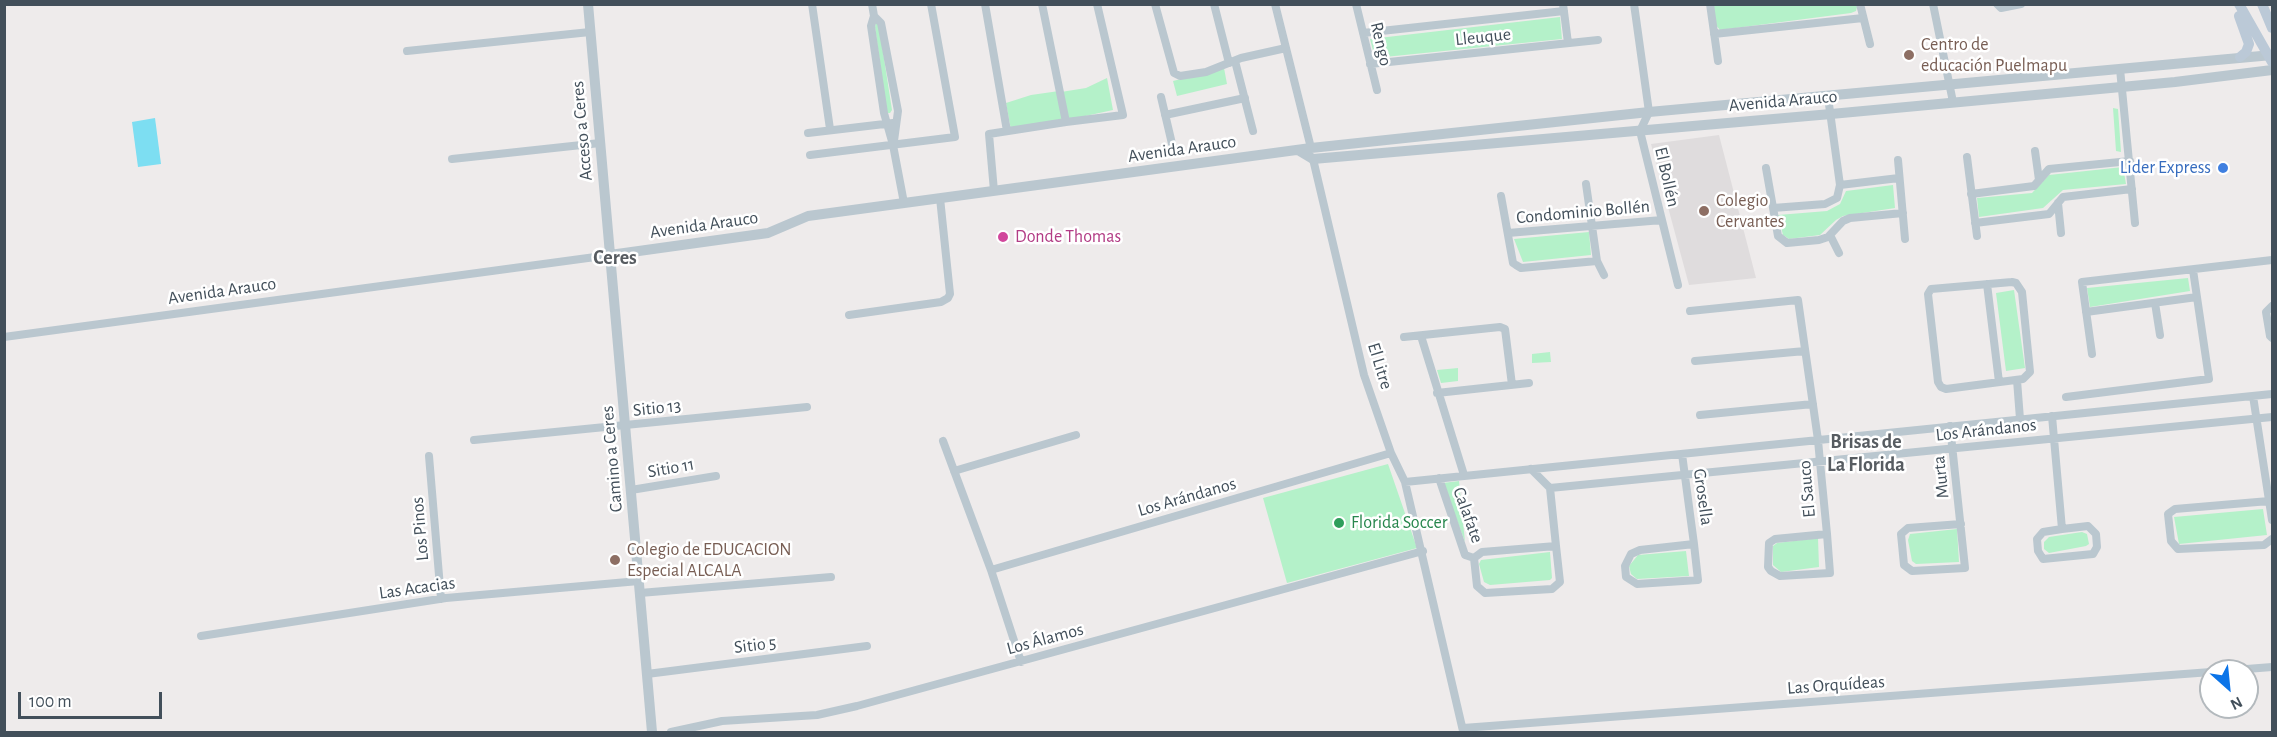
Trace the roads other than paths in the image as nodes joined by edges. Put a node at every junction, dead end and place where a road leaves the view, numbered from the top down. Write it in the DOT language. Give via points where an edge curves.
graph roads {
  1 [pos="588,4"];
  2 [pos="812,4"];
  3 [pos="872,4"];
  4 [pos="931,4"];
  5 [pos="985,4"];
  6 [pos="1042,4"];
  7 [pos="1097,4"];
  8 [pos="1155,4"];
  9 [pos="1214,4"];
  10 [pos="1275,4"];
  11 [pos="1356,4"];
  12 [pos="1635,4"];
  13 [pos="1710,4"];
  14 [pos="1860,4"];
  15 [pos="1933,4"];
  16 [pos="1997,4"];
  17 [pos="2021,4"];
  18 [pos="2237,4"];
  19 [pos="2262,4"];
  20 [pos="1564,8"];
  21 [pos="874,16"];
  22 [pos="1863,18"];
  23 [pos="2272,27"];
  24 [pos="590,32"];
  25 [pos="1363,33"];
  26 [pos="1714,34"];
  27 [pos="1598,40"];
  28 [pos="1568,43"];
  29 [pos="1870,44"];
  30 [pos="1286,48"];
  31 [pos="407,51"];
  32 [pos="2240,57"];
  33 [pos="2271,57"];
  34 [pos="1718,61"];
  35 [pos="1232,62"];
  36 [pos="1370,64"];
  37 [pos="2120,69"];
  38 [pos="2272,70"];
  39 [pos="1949,85"];
  40 [pos="2122,87"];
  41 [pos="1377,90"];
  42 [pos="1161,97"];
  43 [pos="1828,97"];
  44 [pos="1245,98"];
  45 [pos="1953,102"];
  46 [pos="1649,112"];
  47 [pos="1831,114"];
  48 [pos="1165,115"];
  49 [pos="1066,122"];
  50 [pos="892,123"];
  51 [pos="830,129"];
  52 [pos="1006,131"];
  53 [pos="1253,131"];
  54 [pos="1640,131"];
  55 [pos="808,132"];
  56 [pos="600,143"];
  57 [pos="893,145"];
  58 [pos="1173,148"];
  59 [pos="2035,152"];
  60 [pos="1312,153"];
  61 [pos="810,155"];
  62 [pos="1967,157"];
  63 [pos="452,159"];
  64 [pos="1898,160"];
  65 [pos="2130,161"];
  66 [pos="1766,168"];
  67 [pos="1899,178"];
  68 [pos="2039,180"];
  69 [pos="1586,184"];
  70 [pos="1840,185"];
  71 [pos="2132,189"];
  72 [pos="994,191"];
  73 [pos="1971,194"];
  74 [pos="1501,196"];
  75 [pos="940,198"];
  76 [pos="904,203"];
  77 [pos="2058,203"];
  78 [pos="1773,208"];
  79 [pos="1903,213"];
  80 [pos="1662,220"];
  81 [pos="1975,223"];
  82 [pos="2135,223"];
  83 [pos="1593,226"];
  84 [pos="2061,232"];
  85 [pos="1508,233"];
  86 [pos="1830,235"];
  87 [pos="1977,237"];
  88 [pos="1905,239"];
  89 [pos="1839,254"];
  90 [pos="610,255"];
  91 [pos="2272,260"];
  92 [pos="1597,261"];
  93 [pos="2193,270"];
  94 [pos="1604,275"];
  95 [pos="1987,284"];
  96 [pos="1677,285"];
  97 [pos="2197,297"];
  98 [pos="2156,303"];
  99 [pos="2272,306"];
  100 [pos="1690,311"];
  101 [pos="2086,312"];
  102 [pos="849,315"];
  103 [pos="2160,335"];
  104 [pos="1421,336"];
  105 [pos="4,337"];
  106 [pos="1404,337"];
  107 [pos="2272,338"];
  108 [pos="1805,351"];
  109 [pos="2092,354"];
  110 [pos="1695,361"];
  111 [pos="2016,380"];
  112 [pos="1999,382"];
  113 [pos="1529,383"];
  114 [pos="1512,385"];
  115 [pos="1437,393"];
  116 [pos="2272,394"];
  117 [pos="2253,396"];
  118 [pos="2066,398"];
  119 [pos="1813,404"];
  120 [pos="807,407"];
  121 [pos="1700,415"];
  122 [pos="2052,416"];
  123 [pos="2272,417"];
  124 [pos="2257,418"];
  125 [pos="2020,419"];
  126 [pos="1950,426"];
  127 [pos="625,427"];
  128 [pos="1076,435"];
  129 [pos="2054,439"];
  130 [pos="474,440"];
  131 [pos="1818,440"];
  132 [pos="943,441"];
  133 [pos="1953,448"];
  134 [pos="1391,453"];
  135 [pos="1682,454"];
  136 [pos="429,456"];
  137 [pos="1820,462"];
  138 [pos="1531,469"];
  139 [pos="954,471"];
  140 [pos="1684,475"];
  141 [pos="716,476"];
  142 [pos="1464,476"];
  143 [pos="1439,478"];
  144 [pos="1405,482"];
  145 [pos="1550,488"];
  146 [pos="631,490"];
  147 [pos="2269,501"];
  148 [pos="2272,520"];
  149 [pos="1961,524"];
  150 [pos="2062,529"];
  151 [pos="1827,534"];
  152 [pos="2272,539"];
  153 [pos="1694,544"];
  154 [pos="1556,546"];
  155 [pos="1423,551"];
  156 [pos="1474,558"];
  157 [pos="991,570"];
  158 [pos="831,578"];
  159 [pos="639,581"];
  160 [pos="640,593"];
  161 [pos="441,599"];
  162 [pos="201,636"];
  163 [pos="867,646"];
  164 [pos="1021,662"];
  165 [pos="2199,673"];
  166 [pos="647,674"];
  167 [pos="1463,730"];
  168 [pos="652,732"];
  169 [pos="671,732"];
  1 -- 24 [label="street, Acceso a Ceres"];
  2 -- 51 [label="street"];
  3 -- 21 [label="street"];
  4 -- 57 [label="street" via="955,137"];
  5 -- 52 [label="street"];
  6 -- 49 [label="street"];
  7 -- 49 [label="street" via="1123,115"];
  8 -- 35 [label="street" via="1174,73 1180,76 1206,72"];
  9 -- 35 [label="street"];
  10 -- 30 [label="street, El Litre"];
  11 -- 25 [label="street, Rengo"];
  12 -- 46 [label="street"];
  13 -- 26 [label="street"];
  14 -- 22 [label="street"];
  15 -- 39 [label="street"];
  16 -- 17 [label="street" via="2001,8"];
  18 -- 32 [label="main road" via="2249,44"];
  18 -- 33 [label="main road"];
  19 -- 23 [label="main road"];
  20 -- 25 [label="street, Lleuque"];
  20 -- 28 [label="street"];
  21 -- 50 [label="street" via="871,26 884,114"];
  21 -- 50 [label="street" via="880,23 898,111"];
  22 -- 26 [label="street"];
  22 -- 29 [label="street"];
  24 -- 31 [label="street"];
  24 -- 56 [label="street, Acceso a Ceres"];
  25 -- 36 [label="street, Rengo"];
  26 -- 34 [label="street"];
  27 -- 28 [label="street, Lleuque"];
  28 -- 36 [label="street, Lleuque"];
  30 -- 35 [label="street"];
  30 -- 60 [label="street, El Litre"];
  32 -- 33 [label="street, Avenida Arauco"];
  32 -- 37 [label="street, Avenida Arauco"];
  35 -- 44 [label="street"];
  36 -- 41 [label="street, Rengo"];
  37 -- 39 [label="street, Avenida Arauco"];
  37 -- 40 [label="street"];
  38 -- 40 [label="street, Avenida Arauco"];
  39 -- 43 [label="street, Avenida Arauco"];
  39 -- 45 [label="street"];
  40 -- 45 [label="street, Avenida Arauco"];
  40 -- 65 [label="street"];
  42 -- 48 [label="street"];
  43 -- 46 [label="street, Avenida Arauco"];
  43 -- 47 [label="street"];
  44 -- 48 [label="street"];
  44 -- 53 [label="street"];
  45 -- 47 [label="street, Avenida Arauco"];
  46 -- 54 [label="street, El Bollén"];
  46 -- 60 [label="street, Avenida Arauco"];
  47 -- 54 [label="street, Avenida Arauco"];
  47 -- 70 [label="street"];
  48 -- 58 [label="street"];
  49 -- 52 [label="street"];
  50 -- 51 [label="street"];
  50 -- 57 [label="street"];
  51 -- 55 [label="street"];
  52 -- 72 [label="street" via="989,134"];
  54 -- 60 [label="street, Avenida Arauco"];
  54 -- 80 [label="street, El Bollén"];
  56 -- 63 [label="street"];
  56 -- 90 [label="street, Acceso a Ceres"];
  57 -- 61 [label="street"];
  57 -- 76 [label="street"];
  59 -- 68 [label="street"];
  60 -- 72 [label="street, Avenida Arauco" via="1298,150"];
  60 -- 134 [label="street, El Litre" via="1356,343"];
  62 -- 73 [label="street"];
  64 -- 67 [label="street"];
  65 -- 68 [label="street" via="2049,170"];
  65 -- 71 [label="street"];
  66 -- 78 [label="street"];
  67 -- 70 [label="street"];
  67 -- 79 [label="street"];
  68 -- 73 [label="street" via="2034,186"];
  69 -- 83 [label="street"];
  70 -- 78 [label="street" via="1837,198 1825,204"];
  71 -- 77 [label="street" via="2063,197"];
  71 -- 82 [label="street"];
  72 -- 75 [label="street, Avenida Arauco"];
  73 -- 81 [label="street"];
  74 -- 85 [label="street"];
  75 -- 76 [label="street, Avenida Arauco"];
  75 -- 102 [label="street" via="948,298"];
  76 -- 90 [label="street, Avenida Arauco" via="808,216 768,233"];
  77 -- 81 [label="street" via="2049,214"];
  77 -- 84 [label="street"];
  78 -- 86 [label="street" via="1778,236 1787,243"];
  79 -- 86 [label="street" via="1850,218"];
  79 -- 88 [label="street"];
  80 -- 83 [label="street, Condominio Bollén"];
  80 -- 96 [label="street, El Bollén"];
  81 -- 87 [label="street"];
  83 -- 85 [label="street, Condominio Bollén"];
  83 -- 92 [label="street"];
  85 -- 92 [label="street" via="1513,262 1521,268"];
  86 -- 89 [label="street"];
  90 -- 105 [label="street, Avenida Arauco"];
  90 -- 127 [label="street, Camino a Ceres"];
  91 -- 93 [label="street"];
  92 -- 94 [label="street"];
  93 -- 97 [label="street"];
  93 -- 101 [label="street" via="2082,282"];
  95 -- 111 [label="street" via="2012,282 2022,292 2030,372"];
  95 -- 112 [label="street"];
  95 -- 112 [label="street" via="1931,289 1928,294 1938,381 1946,389"];
  97 -- 98 [label="street"];
  97 -- 118 [label="street" via="2209,379"];
  98 -- 101 [label="street"];
  98 -- 103 [label="street"];
  99 -- 107 [label="street" via="2266,312"];
  100 -- 108 [label="street, El Sauco" via="1798,300"];
  101 -- 109 [label="street"];
  104 -- 106 [label="street"];
  104 -- 114 [label="street" via="1505,329"];
  104 -- 115 [label="street"];
  108 -- 110 [label="street"];
  108 -- 119 [label="street, El Sauco"];
  111 -- 112 [label="street"];
  111 -- 125 [label="street"];
  113 -- 114 [label="street"];
  114 -- 115 [label="street"];
  115 -- 142 [label="street"];
  116 -- 117 [label="street, Los Arándanos"];
  117 -- 122 [label="street, Los Arándanos"];
  117 -- 124 [label="street"];
  119 -- 121 [label="street"];
  119 -- 131 [label="street, El Sauco"];
  120 -- 127 [label="street, Sitio 13"];
  122 -- 125 [label="street, Los Arándanos"];
  122 -- 129 [label="street"];
  123 -- 124 [label="street, Los Arándanos"];
  124 -- 129 [label="street, Los Arándanos"];
  124 -- 147 [label="street"];
  125 -- 126 [label="street, Los Arándanos"];
  126 -- 131 [label="street, Los Arándanos"];
  126 -- 133 [label="street, Murta"];
  127 -- 130 [label="street, Sitio 13"];
  127 -- 146 [label="street, Camino a Ceres"];
  128 -- 139 [label="street"];
  129 -- 133 [label="street, Los Arándanos"];
  129 -- 150 [label="street"];
  131 -- 135 [label="street, Los Arándanos"];
  131 -- 137 [label="street, El Sauco"];
  132 -- 139 [label="street"];
  133 -- 137 [label="street, Los Arándanos"];
  133 -- 149 [label="street, Murta"];
  134 -- 144 [label="street, El Litre"];
  134 -- 157 [label="street, Los Arándanos"];
  135 -- 138 [label="street, Los Arándanos"];
  135 -- 140 [label="street, Grosella"];
  136 -- 161 [label="street, Los Pinos"];
  137 -- 140 [label="street, Los Arándanos"];
  137 -- 151 [label="street, El Sauco"];
  138 -- 142 [label="street, Los Arándanos"];
  138 -- 145 [label="street"];
  139 -- 157 [label="street"];
  140 -- 145 [label="street, Los Arándanos"];
  140 -- 153 [label="street, Grosella"];
  141 -- 146 [label="street, Sitio 11"];
  142 -- 143 [label="street, Los Arándanos"];
  143 -- 144 [label="street, Los Arándanos"];
  143 -- 156 [label="street, Calafate" via="1465,555"];
  144 -- 155 [label="street, El Litre"];
  145 -- 154 [label="street, Calafate"];
  146 -- 159 [label="street, Camino a Ceres"];
  147 -- 148 [label="street"];
  147 -- 152 [label="street" via="2175,509 2168,514 2171,541 2178,549 2264,545"];
  149 -- 149 [label="street, Murta" via="1965,567 1912,571 1904,565 1901,534 1908,528"];
  150 -- 150 [label="street" via="2088,526 2096,534 2097,547 2092,554 2043,559 2037,539 2043,532"];
  151 -- 151 [label="street, El Sauco" via="1830,573 1780,576 1768,567 1769,543 1775,539"];
  153 -- 153 [label="street, Grosella" via="1698,580 1637,584 1626,577 1625,566 1631,554"];
  154 -- 156 [label="street, Calafate" via="1482,552"];
  154 -- 156 [label="street, Calafate" via="1560,582 1552,589 1485,593 1477,586"];
  155 -- 164 [label="street, Los Álamos"];
  155 -- 167 [label="street, El Litre"];
  157 -- 164 [label="street"];
  158 -- 160 [label="street"];
  159 -- 160 [label="street, Camino a Ceres"];
  159 -- 161 [label="street, Las Acacias"];
  160 -- 166 [label="street, Camino a Ceres"];
  161 -- 162 [label="street, Las Acacias"];
  163 -- 166 [label="street, Sitio 5"];
  164 -- 169 [label="street, Los Álamos" via="816,715 722,721"];
  165 -- 167 [label="street, Las Orquídeas"];
  166 -- 168 [label="street, Camino a Ceres"];
}
